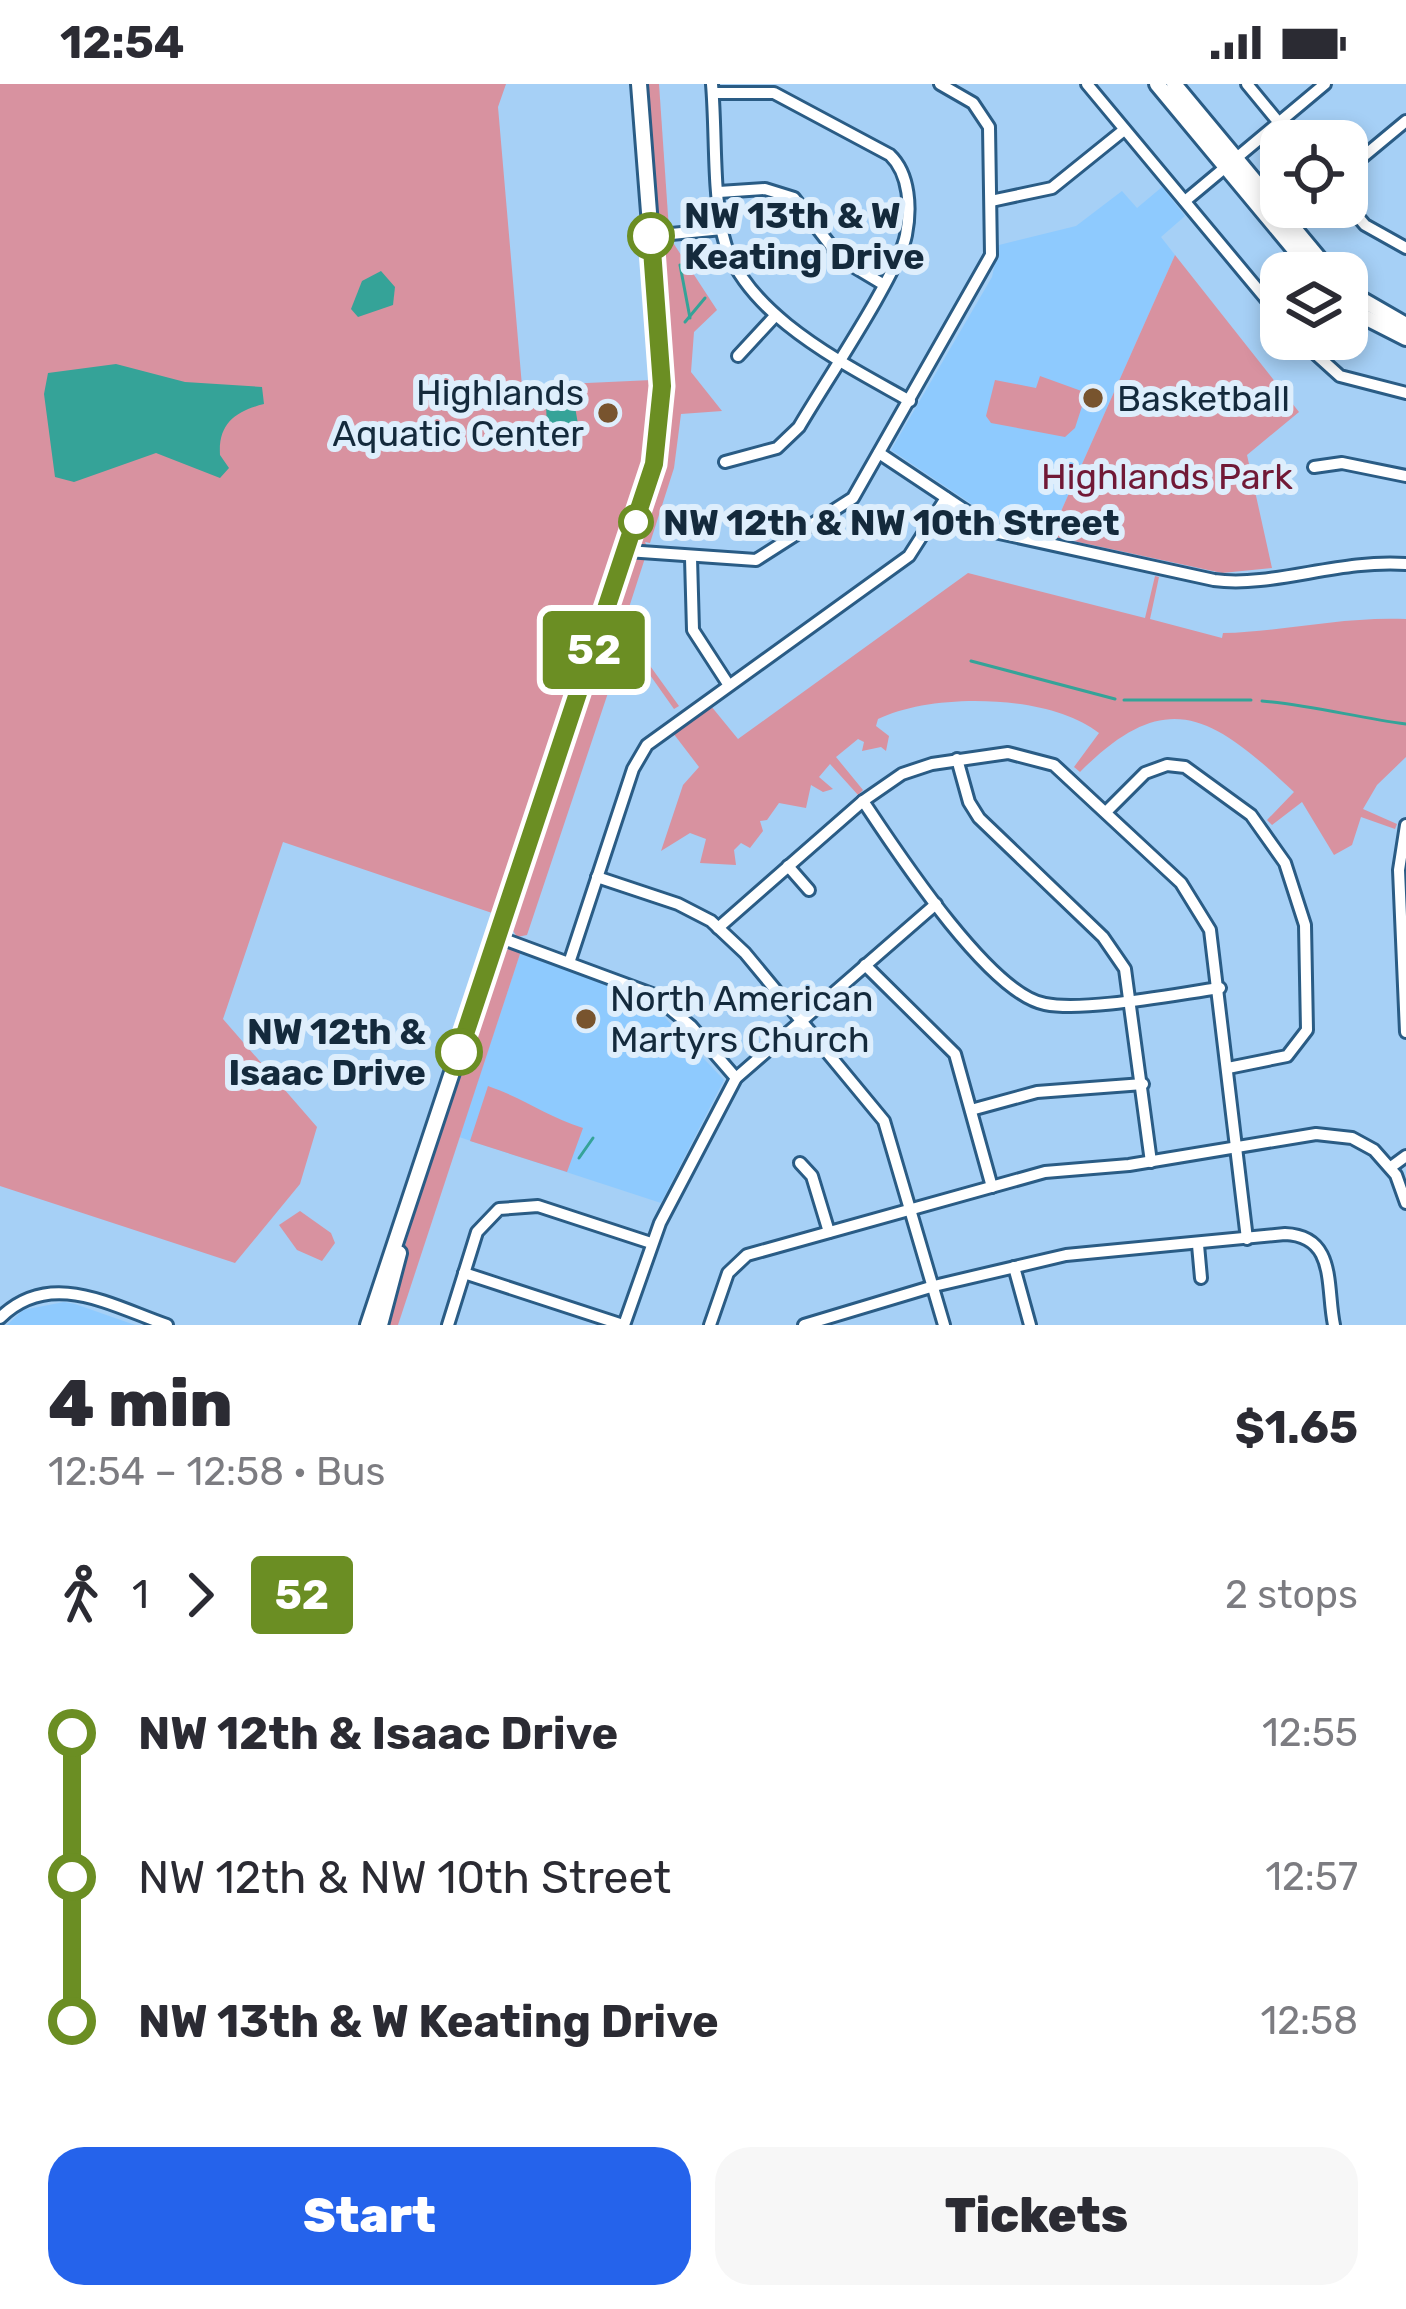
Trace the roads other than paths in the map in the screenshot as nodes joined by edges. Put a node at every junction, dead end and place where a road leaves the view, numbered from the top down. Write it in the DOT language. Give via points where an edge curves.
graph roads {
  1 [pos="639,84"];
  2 [pos="940,84"];
  3 [pos="1087,84"];
  4 [pos="1157,84"];
  5 [pos="1174,84"];
  6 [pos="1247,84"];
  7 [pos="1325,84"];
  8 [pos="712,88"];
  9 [pos="1277,120"];
  10 [pos="1281,120"];
  11 [pos="1406,121"];
  12 [pos="1124,130"];
  13 [pos="1260,138"];
  14 [pos="1368,153"];
  15 [pos="1231,163"];
  16 [pos="718,192"];
  17 [pos="991,201"];
  18 [pos="1185,201"];
  19 [pos="1368,227"];
  20 [pos="722,229"];
  21 [pos="651,236"];
  22 [pos="1406,248"];
  23 [pos="1298,252"];
  24 [pos="1311,252"];
  25 [pos="881,284"];
  26 [pos="1260,292"];
  27 [pos="1368,303"];
  28 [pos="776,316"];
  29 [pos="1368,319"];
  30 [pos="1406,325"];
  31 [pos="1406,338"];
  32 [pos="738,356"];
  33 [pos="838,359"];
  34 [pos="1322,360"];
  35 [pos="1406,393"];
  36 [pos="910,401"];
  37 [pos="879,453"];
  38 [pos="725,462"];
  39 [pos="1313,467"];
  40 [pos="1406,476"];
  41 [pos="946,498"];
  42 [pos="627,551"];
  43 [pos="692,558"];
  44 [pos="1406,564"];
  45 [pos="728,684"];
  46 [pos="957,759"];
  47 [pos="863,801"];
  48 [pos="1107,811"];
  49 [pos="1406,826"];
  50 [pos="788,866"];
  51 [pos="1402,870"];
  52 [pos="597,877"];
  53 [pos="809,890"];
  54 [pos="936,904"];
  55 [pos="718,928"];
  56 [pos="498,937"];
  57 [pos="1404,957"];
  58 [pos="569,960"];
  59 [pos="865,965"];
  60 [pos="1220,988"];
  61 [pos="1133,998"];
  62 [pos="801,1019"];
  63 [pos="1406,1032"];
  64 [pos="1228,1068"];
  65 [pos="736,1078"];
  66 [pos="1143,1084"];
  67 [pos="971,1110"];
  68 [pos="1236,1148"];
  69 [pos="1406,1156"];
  70 [pos="423,1161"];
  71 [pos="1151,1162"];
  72 [pos="800,1163"];
  73 [pos="1391,1167"];
  74 [pos="992,1186"];
  75 [pos="1406,1203"];
  76 [pos="912,1209"];
  77 [pos="829,1232"];
  78 [pos="1247,1239"];
  79 [pos="651,1243"];
  80 [pos="1198,1245"];
  81 [pos="1014,1268"];
  82 [pos="464,1273"];
  83 [pos="1201,1279"];
  84 [pos="934,1286"];
  85 [pos="0,1318"];
  86 [pos="167,1325"];
  87 [pos="368,1325"];
  88 [pos="380,1325"];
  89 [pos="448,1325"];
  90 [pos="624,1325"];
  91 [pos="710,1325"];
  92 [pos="804,1325"];
  93 [pos="944,1325"];
  94 [pos="1030,1325"];
  95 [pos="1334,1325"];
  1 -- 21 [label="main road"];
  2 -- 17 [label="street" via="986,118"];
  3 -- 12 [label="street"];
  4 -- 15 [label="main road"];
  5 -- 15 [label="main road"];
  6 -- 9 [label="street"];
  7 -- 10 [label="street"];
  8 -- 16 [label="street"];
  8 -- 25 [label="street" via="774,94 901,168 907,234"];
  11 -- 14 [label="street"];
  12 -- 17 [label="street" via="1052,188"];
  12 -- 18 [label="street"];
  13 -- 15 [label="street"];
  15 -- 18 [label="street"];
  15 -- 23 [label="main road"];
  15 -- 24 [label="main road"];
  16 -- 20 [label="street"];
  16 -- 25 [label="street" via="765,189 794,198 837,255"];
  17 -- 36 [label="street" via="990,262"];
  18 -- 26 [label="street"];
  19 -- 22 [label="street"];
  20 -- 21 [label="street"];
  20 -- 28 [label="street" via="731,255"];
  21 -- 42 [label="main road" via="661,418"];
  25 -- 33 [label="street"];
  27 -- 30 [label="main road"];
  28 -- 32 [label="street"];
  28 -- 33 [label="street"];
  29 -- 31 [label="main road"];
  33 -- 36 [label="street"];
  33 -- 38 [label="street" via="790,438"];
  34 -- 35 [label="street" via="1340,376"];
  36 -- 37 [label="street"];
  37 -- 41 [label="street"];
  37 -- 43 [label="street" via="849,503 769,555"];
  39 -- 40 [label="street" via="1342,463"];
  41 -- 44 [label="street" via="1009,536 1222,581 1353,562"];
  41 -- 45 [label="street" via="909,556"];
  42 -- 43 [label="street"];
  42 -- 56 [label="main road"];
  43 -- 45 [label="street" via="693,630"];
  45 -- 52 [label="street" via="640,754"];
  46 -- 47 [label="street" via="902,774"];
  46 -- 48 [label="street" via="1008,753 1043,760"];
  46 -- 61 [label="street" via="979,818 1112,947"];
  47 -- 50 [label="street"];
  47 -- 54 [label="street"];
  48 -- 60 [label="street" via="1198,905"];
  48 -- 64 [label="street" via="1145,773 1185,767 1251,815 1285,862 1305,925 1307,1030 1287,1055"];
  49 -- 51 [label="street"];
  50 -- 53 [label="street"];
  50 -- 55 [label="street"];
  51 -- 57 [label="street"];
  52 -- 55 [label="street" via="689,908"];
  52 -- 58 [label="street"];
  54 -- 59 [label="street"];
  54 -- 61 [label="street" via="1028,998 1060,1006"];
  55 -- 62 [label="street"];
  56 -- 58 [label="street"];
  56 -- 70 [label="main road"];
  57 -- 63 [label="street"];
  58 -- 65 [label="street" via="667,1004"];
  59 -- 62 [label="street"];
  59 -- 67 [label="street" via="951,1047"];
  60 -- 61 [label="street"];
  60 -- 64 [label="street"];
  61 -- 66 [label="street"];
  62 -- 65 [label="street"];
  62 -- 76 [label="street" via="884,1121"];
  64 -- 68 [label="street"];
  65 -- 79 [label="street"];
  66 -- 67 [label="street" via="1037,1093"];
  66 -- 71 [label="street"];
  67 -- 74 [label="street"];
  68 -- 71 [label="street"];
  68 -- 73 [label="street" via="1342,1136"];
  68 -- 78 [label="street"];
  69 -- 73 [label="street"];
  70 -- 87 [label="main road"];
  70 -- 88 [label="main road"];
  71 -- 74 [label="street"];
  72 -- 77 [label="street"];
  73 -- 75 [label="street"];
  74 -- 76 [label="street"];
  76 -- 77 [label="street"];
  76 -- 84 [label="street"];
  77 -- 91 [label="street" via="739,1260"];
  78 -- 80 [label="street"];
  78 -- 95 [label="street" via="1309,1238 1326,1258"];
  79 -- 82 [label="street" via="538,1206 499,1209 480,1227"];
  79 -- 90 [label="street"];
  80 -- 81 [label="street" via="1078,1253"];
  80 -- 83 [label="street"];
  81 -- 84 [label="street"];
  81 -- 94 [label="street"];
  82 -- 89 [label="street"];
  82 -- 90 [label="street"];
  84 -- 92 [label="street"];
  84 -- 93 [label="street"];
  85 -- 86 [label="street" via="19,1301 68,1292"];
}
